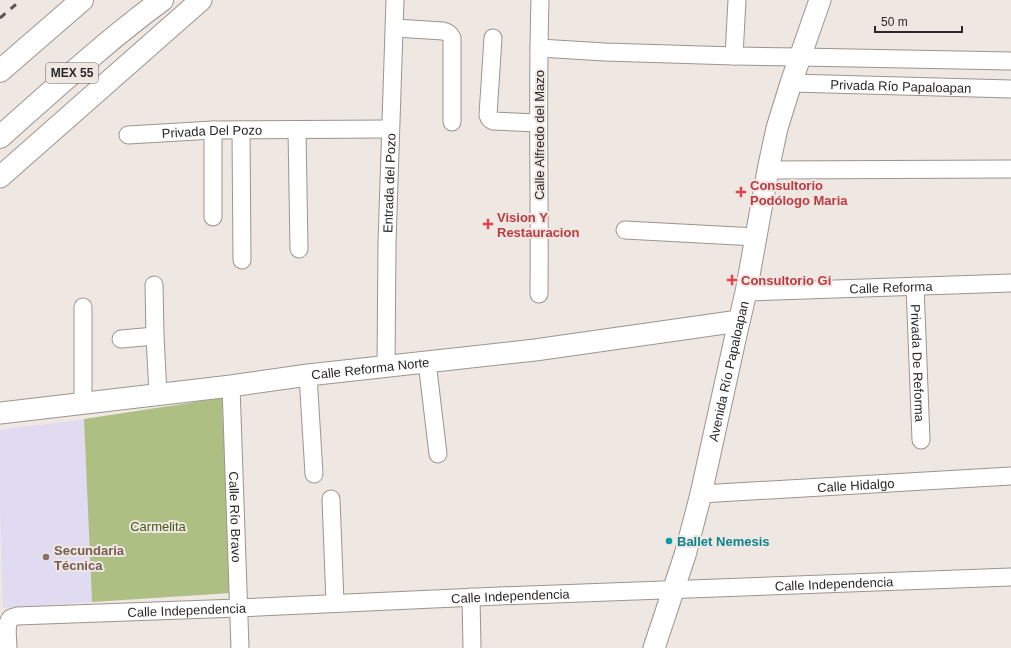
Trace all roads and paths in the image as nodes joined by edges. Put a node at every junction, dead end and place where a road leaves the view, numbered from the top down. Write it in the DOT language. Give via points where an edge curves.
graph roads {
  1 [pos="82,0"];
  2 [pos="201,0"];
  3 [pos="395,0"];
  4 [pos="540,0"];
  5 [pos="737,0"];
  6 [pos="820,0"];
  7 [pos="155,4"];
  8 [pos="395,28"];
  9 [pos="493,38"];
  10 [pos="539,48"];
  11 [pos="734,56"];
  12 [pos="800,56"];
  13 [pos="1011,61"];
  14 [pos="0,72"];
  15 [pos="791,83"];
  16 [pos="1011,89"];
  17 [pos="452,122"];
  18 [pos="538,122"];
  19 [pos="390,129"];
  20 [pos="213,130"];
  21 [pos="241,130"];
  22 [pos="297,130"];
  23 [pos="128,135"];
  24 [pos="0,137"];
  25 [pos="1011,169"];
  26 [pos="768,170"];
  27 [pos="0,177"];
  28 [pos="213,217"];
  29 [pos="625,230"];
  30 [pos="756,236"];
  31 [pos="299,249"];
  32 [pos="242,260"];
  33 [pos="1011,283"];
  34 [pos="154,286"];
  35 [pos="915,286"];
  36 [pos="746,292"];
  37 [pos="539,294"];
  38 [pos="83,307"];
  39 [pos="739,321"];
  40 [pos="155,336"];
  41 [pos="121,339"];
  42 [pos="427,362"];
  43 [pos="386,366"];
  44 [pos="308,375"];
  45 [pos="231,386"];
  46 [pos="158,394"];
  47 [pos="83,403"];
  48 [pos="0,413"];
  49 [pos="921,440"];
  50 [pos="438,454"];
  51 [pos="314,474"];
  52 [pos="1011,476"];
  53 [pos="701,494"];
  54 [pos="331,499"];
  55 [pos="1011,577"];
  56 [pos="673,589"];
  57 [pos="471,597"];
  58 [pos="335,603"];
  59 [pos="238,608"];
  60 [pos="8,648"];
  61 [pos="240,648"];
  62 [pos="472,648"];
  63 [pos="654,648"];
  1 -- 14 [label="highway"];
  2 -- 27 [label="main road"];
  3 -- 8 [label="street, Entrada del Pozo"];
  4 -- 10 [label="street, Calle Alfredo del Mazo"];
  5 -- 11 [label="street"];
  6 -- 12 [label="main road, Avenida Río Papaloapan"];
  7 -- 24 [label="highway, MEX 55"];
  8 -- 17 [label="street" via="443,31 451,34"];
  8 -- 19 [label="street, Entrada del Pozo"];
  9 -- 18 [label="street" via="489,118 493,121"];
  10 -- 11 [label="street"];
  10 -- 18 [label="street, Calle Alfredo del Mazo"];
  11 -- 12 [label="street"];
  12 -- 13 [label="street"];
  12 -- 15 [label="main road, Avenida Río Papaloapan"];
  15 -- 16 [label="street, Privada Río Papaloapan"];
  15 -- 26 [label="main road, Avenida Río Papaloapan" via="777,128"];
  18 -- 37 [label="street, Calle Alfredo del Mazo"];
  19 -- 22 [label="street, Privada Del Pozo"];
  19 -- 43 [label="street, Entrada del Pozo" via="386,243"];
  20 -- 21 [label="street, Privada Del Pozo"];
  20 -- 23 [label="street, Privada Del Pozo"];
  20 -- 28 [label="street"];
  21 -- 22 [label="street, Privada Del Pozo"];
  21 -- 32 [label="street"];
  22 -- 31 [label="street"];
  25 -- 26 [label="street"];
  26 -- 30 [label="main road, Avenida Río Papaloapan"];
  29 -- 30 [label="street"];
  30 -- 36 [label="main road, Avenida Río Papaloapan"];
  33 -- 35 [label="street, Calle Reforma"];
  34 -- 40 [label="street"];
  35 -- 36 [label="street, Calle Reforma"];
  35 -- 49 [label="street, Privada De Reforma"];
  36 -- 39 [label="main road, Avenida Río Papaloapan"];
  38 -- 47 [label="street"];
  39 -- 42 [label="main road, Calle Reforma Norte" via="535,350"];
  39 -- 53 [label="main road, Avenida Río Papaloapan"];
  40 -- 41 [label="street"];
  40 -- 46 [label="street"];
  42 -- 43 [label="main road, Calle Reforma Norte"];
  42 -- 50 [label="street"];
  43 -- 44 [label="main road, Calle Reforma Norte"];
  44 -- 45 [label="main road, Calle Reforma Norte"];
  44 -- 51 [label="street"];
  45 -- 46 [label="main road, Calle Reforma Norte"];
  45 -- 59 [label="street, Calle Río Bravo"];
  46 -- 47 [label="main road, Calle Reforma Norte"];
  47 -- 48 [label="main road, Calle Reforma Norte"];
  52 -- 53 [label="street, Calle Hidalgo"];
  53 -- 56 [label="main road, Avenida Río Papaloapan" via="689,542"];
  54 -- 58 [label="street"];
  55 -- 56 [label="street, Calle Independencia"];
  56 -- 57 [label="street, Calle Independencia"];
  56 -- 63 [label="main road, Avenida Río Papaloapan"];
  57 -- 58 [label="street, Calle Independencia"];
  57 -- 62 [label="street"];
  58 -- 59 [label="street, Calle Independencia"];
  59 -- 60 [label="street, Calle Independencia" via="18,616 10,619 8,623"];
  59 -- 61 [label="street, Calle Río Bravo"];
}
